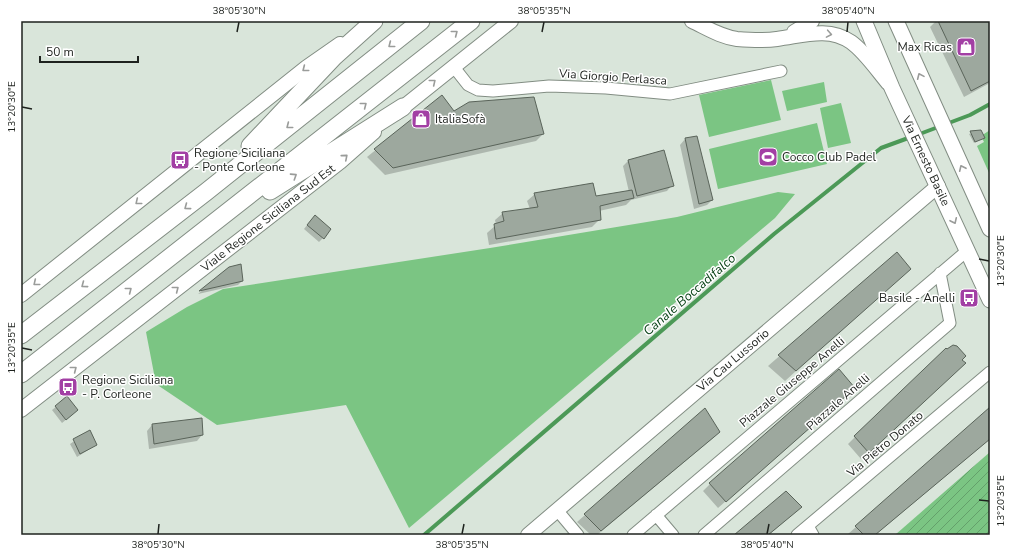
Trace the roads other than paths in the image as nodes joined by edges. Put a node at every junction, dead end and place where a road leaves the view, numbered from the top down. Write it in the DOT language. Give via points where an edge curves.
graph roads {
  1 [pos="370,21"];
  2 [pos="374,21"];
  3 [pos="421,21"];
  4 [pos="471,21"];
  5 [pos="511,21"];
  6 [pos="692,21"];
  7 [pos="812,21"];
  8 [pos="864,21"];
  9 [pos="896,21"];
  10 [pos="703,25"];
  11 [pos="777,39"];
  12 [pos="453,66"];
  13 [pos="781,71"];
  14 [pos="892,88"];
  15 [pos="402,107"];
  16 [pos="938,186"];
  17 [pos="206,192"];
  18 [pos="990,229"];
  19 [pos="968,250"];
  20 [pos="180,251"];
  21 [pos="940,273"];
  22 [pos="21,295"];
  23 [pos="990,300"];
  24 [pos="21,334"];
  25 [pos="990,372"];
  26 [pos="21,374"];
  27 [pos="21,410"];
  28 [pos="557,510"];
  29 [pos="656,515"];
  30 [pos="810,531"];
  31 [pos="528,535"];
  32 [pos="578,535"];
  33 [pos="633,535"];
  34 [pos="673,535"];
  35 [pos="704,535"];
  36 [pos="798,535"];
  1 -- 22 [label="street, one-way"];
  2 -- 17 [label="main road" via="334,57"];
  3 -- 17 [label="main road, one-way"];
  20 -- 4 [label="main road, one-way"];
  5 -- 12 [label="street, Viale Regione Siciliana Sud Est"];
  6 -- 10 [label="street"];
  7 -- 11 [label="street" via="803,28"];
  8 -- 14 [label="main road, Via Ernesto Basile"];
  18 -- 9 [label="main road, one-way"];
  10 -- 11 [label="street" via="720,34 736,38"];
  11 -- 14 [label="street, one-way" via="811,33 838,36 851,43"];
  12 -- 13 [label="street, Via Giorgio Perlasca" via="468,85 478,90 549,86 670,94"];
  15 -- 12 [label="street, Viale Regione Siciliana Sud Est, one-way"];
  14 -- 16 [label="main road, Via Ernesto Basile"];
  20 -- 15 [label="main road, one-way"];
  27 -- 15 [label="street, Viale Regione Siciliana Sud Est, one-way" via="340,162"];
  16 -- 19 [label="main road, Via Ernesto Basile, one-way"];
  16 -- 28 [label="street, Via Cau Lussorio"];
  17 -- 24 [label="main road, one-way"];
  19 -- 21 [label="street, Piazzale Giuseppe Anelli"];
  19 -- 23 [label="main road, Via Ernesto Basile"];
  26 -- 20 [label="main road, one-way"];
  21 -- 29 [label="street, Piazzale Giuseppe Anelli"];
  21 -- 35 [label="street, Piazzale Anelli" via="950,323"];
  25 -- 30 [label="street, Via Pietro Donato"];
  28 -- 31 [label="street, Via Cau Lussorio"];
  28 -- 32 [label="street"];
  29 -- 33 [label="street, Piazzale Giuseppe Anelli"];
  29 -- 34 [label="street"];
  30 -- 36 [label="street, Via Pietro Donato"];
}
